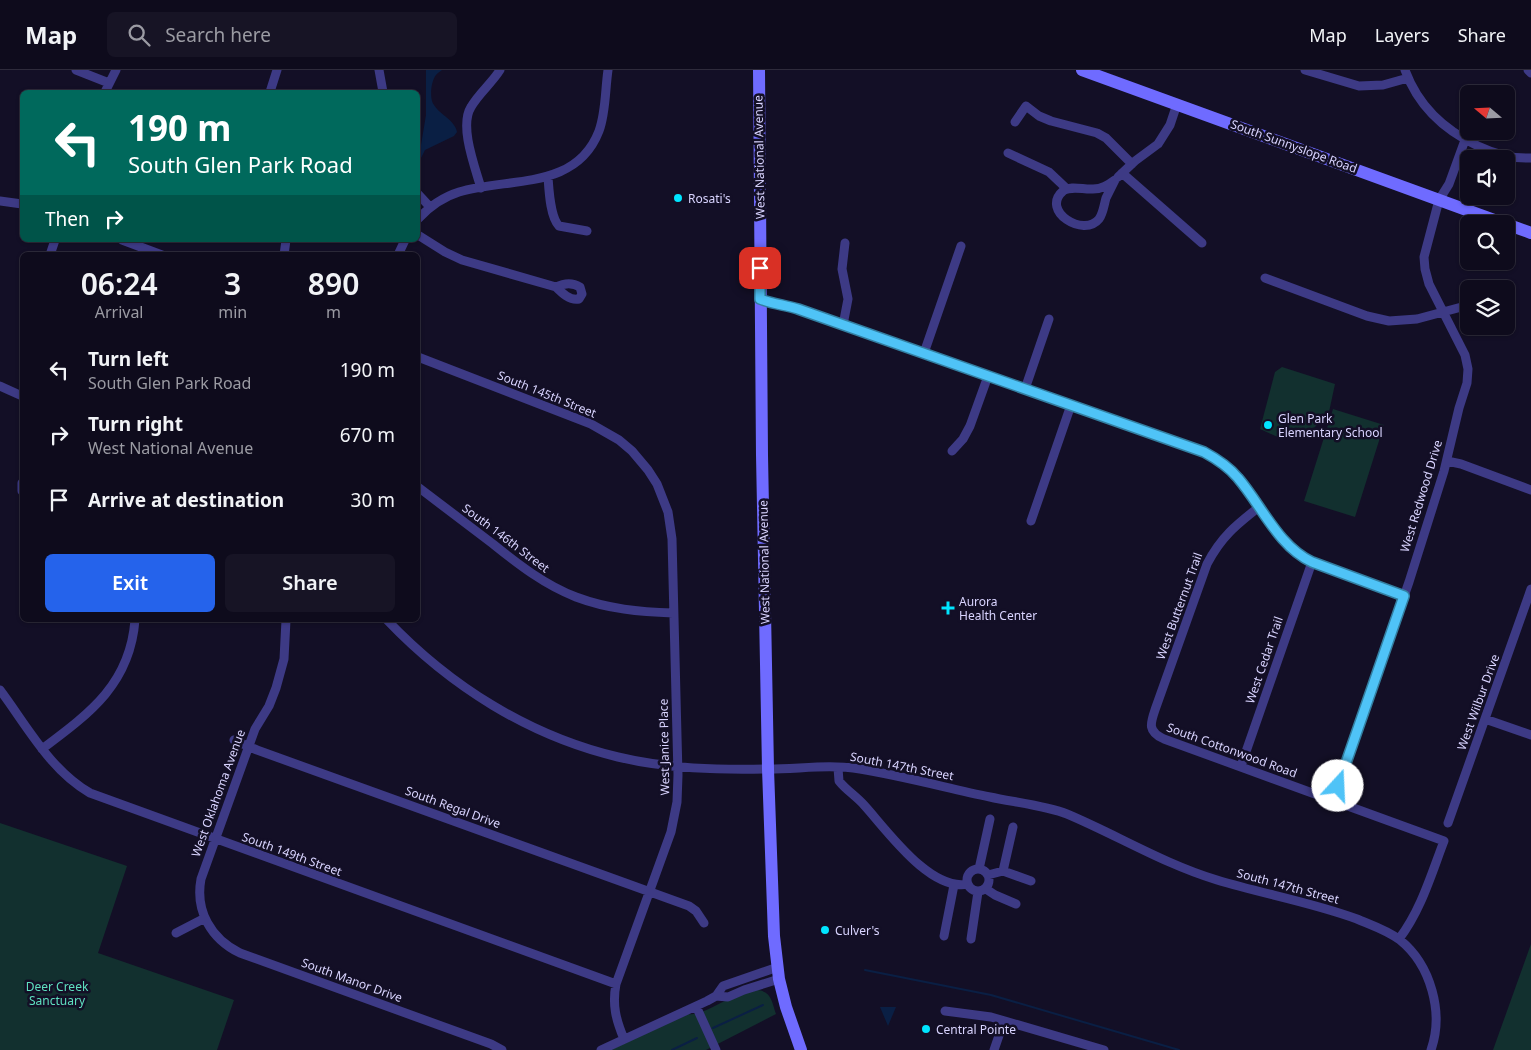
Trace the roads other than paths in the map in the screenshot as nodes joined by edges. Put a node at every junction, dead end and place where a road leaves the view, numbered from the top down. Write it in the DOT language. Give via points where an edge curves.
graph roads {
  1 [pos="76,70"];
  2 [pos="116,70"];
  3 [pos="277,70"];
  4 [pos="379,70"];
  5 [pos="500,70"];
  6 [pos="608,70"];
  7 [pos="759,70"];
  8 [pos="1082,70"];
  9 [pos="1305,70"];
  10 [pos="1528,70"];
  11 [pos="1531,73"];
  12 [pos="1406,74"];
  13 [pos="109,83"];
  14 [pos="106,90"];
  15 [pos="271,90"];
  16 [pos="383,90"];
  17 [pos="1177,104"];
  18 [pos="1016,122"];
  19 [pos="1460,136"];
  20 [pos="1466,140"];
  21 [pos="1008,152"];
  22 [pos="1531,158"];
  23 [pos="1132,164"];
  24 [pos="1122,173"];
  25 [pos="548,177"];
  26 [pos="1114,180"];
  27 [pos="481,188"];
  28 [pos="1067,189"];
  29 [pos="420,196"];
  30 [pos="1439,200"];
  31 [pos="0,201"];
  32 [pos="20,204"];
  33 [pos="430,207"];
  34 [pos="1481,215"];
  35 [pos="420,218"];
  36 [pos="1515,227"];
  37 [pos="587,231"];
  38 [pos="1531,233"];
  39 [pos="420,236"];
  40 [pos="127,242"];
  41 [pos="845,243"];
  42 [pos="1202,243"];
  43 [pos="961,246"];
  44 [pos="154,252"];
  45 [pos="1265,278"];
  46 [pos="556,287"];
  47 [pos="760,299"];
  48 [pos="1460,307"];
  49 [pos="1443,312"];
  50 [pos="1048,319"];
  51 [pos="843,325"];
  52 [pos="924,353"];
  53 [pos="420,358"];
  54 [pos="988,376"];
  55 [pos="0,386"];
  56 [pos="1024,389"];
  57 [pos="20,395"];
  58 [pos="1071,405"];
  59 [pos="952,451"];
  60 [pos="1447,461"];
  61 [pos="652,476"];
  62 [pos="420,489"];
  63 [pos="1531,490"];
  64 [pos="1259,507"];
  65 [pos="1031,522"];
  66 [pos="1312,562"];
  67 [pos="1531,589"];
  68 [pos="1404,596"];
  69 [pos="673,613"];
  70 [pos="135,622"];
  71 [pos="286,622"];
  72 [pos="389,622"];
  73 [pos="0,690"];
  74 [pos="1485,719"];
  75 [pos="1153,732"];
  76 [pos="1531,735"];
  77 [pos="234,740"];
  78 [pos="248,746"];
  79 [pos="42,749"];
  80 [pos="1240,766"];
  81 [pos="678,767"];
  82 [pos="838,768"];
  83 [pos="768,769"];
  84 [pos="1333,800"];
  85 [pos="990,819"];
  86 [pos="1448,823"];
  87 [pos="1014,827"];
  88 [pos="214,839"];
  89 [pos="979,869"];
  90 [pos="1003,871"];
  91 [pos="988,875"];
  92 [pos="1031,881"];
  93 [pos="968,884"];
  94 [pos="954,885"];
  95 [pos="982,890"];
  96 [pos="650,892"];
  97 [pos="1016,904"];
  98 [pos="205,918"];
  99 [pos="704,923"];
  100 [pos="176,933"];
  101 [pos="944,936"];
  102 [pos="971,939"];
  103 [pos="1399,939"];
  104 [pos="778,973"];
  105 [pos="616,984"];
  106 [pos="696,1006"];
  107 [pos="945,1010"];
  108 [pos="1004,1021"];
  109 [pos="624,1039"];
  110 [pos="502,1050"];
  111 [pos="601,1050"];
  112 [pos="716,1050"];
  113 [pos="801,1050"];
  114 [pos="994,1050"];
  115 [pos="1104,1050"];
  116 [pos="1431,1050"];
  1 -- 13 [label="street"];
  2 -- 13 [label="street"];
  3 -- 15 [label="street"];
  4 -- 16 [label="street"];
  5 -- 27 [label="street" via="471,106 467,118"];
  6 -- 25 [label="street" via="603,113 589,149 572,166"];
  7 -- 47 [label="main road, West National Avenue"];
  8 -- 17 [label="main road, South Sunnyslope Road"];
  9 -- 12 [label="street" via="1359,86 1384,85"];
  10 -- 11 [label="street"];
  12 -- 19 [label="street" via="1434,118"];
  13 -- 14 [label="street"];
  17 -- 23 [label="street" via="1158,144"];
  17 -- 30 [label="main road, South Sunnyslope Road"];
  18 -- 23 [label="street" via="1026,106 1051,122 1097,133"];
  20 -- 22 [label="street" via="1502,155"];
  20 -- 30 [label="street, West Redwood Drive" via="1449,184"];
  21 -- 28 [label="street" via="1049,172"];
  23 -- 24 [label="street"];
  24 -- 26 [label="street"];
  24 -- 42 [label="street"];
  25 -- 27 [label="street"];
  25 -- 37 [label="street" via="556,224"];
  26 -- 28 [label="street" via="1101,188"];
  26 -- 28 [label="street" via="1100,218 1092,225 1081,225 1061,216 1057,201"];
  27 -- 33 [label="street" via="453,194"];
  29 -- 33 [label="street"];
  30 -- 34 [label="main road, South Sunnyslope Road"];
  30 -- 49 [label="street, West Redwood Drive" via="1426,245 1425,263 1429,284"];
  31 -- 32 [label="street"];
  33 -- 35 [label="street"];
  36 -- 38 [label="main road, South Sunnyslope Road"];
  39 -- 46 [label="street" via="462,260"];
  40 -- 44 [label="street"];
  41 -- 51 [label="street" via="842,269 848,299"];
  43 -- 52 [label="street"];
  45 -- 49 [label="street" via="1379,319 1403,321"];
  47 -- 51 [label="street"];
  47 -- 83 [label="main road, West National Avenue"];
  48 -- 49 [label="street"];
  49 -- 60 [label="street, West Redwood Drive" via="1465,355 1468,376"];
  50 -- 56 [label="street"];
  51 -- 52 [label="street"];
  52 -- 54 [label="street"];
  53 -- 61 [label="street, South 145th Street" via="591,424 632,451"];
  54 -- 56 [label="street"];
  54 -- 59 [label="street" via="964,439"];
  55 -- 57 [label="street"];
  56 -- 58 [label="street"];
  58 -- 64 [label="street" via="1214,457 1238,477"];
  58 -- 65 [label="street"];
  60 -- 63 [label="street"];
  60 -- 68 [label="street, West Redwood Drive"];
  61 -- 69 [label="street, West Janice Place" via="664,500 670,526"];
  62 -- 69 [label="street, South 146th Street" via="549,585 612,608"];
  64 -- 66 [label="street" via="1287,544"];
  64 -- 75 [label="street, West Butternut Trail" via="1228,532 1207,564 1156,706 1151,726"];
  66 -- 68 [label="street"];
  66 -- 80 [label="street, West Cedar Trail"];
  67 -- 74 [label="street, West Wilbur Drive"];
  68 -- 84 [label="street, West Redwood Drive"];
  69 -- 81 [label="street, West Janice Place"];
  70 -- 79 [label="street" via="128,658 120,675 97,706"];
  71 -- 78 [label="street, West Oklahoma Avenue" via="282,670 269,706"];
  72 -- 81 [label="street, South 147th Street" via="434,664 501,711 568,742 617,757"];
  73 -- 79 [label="street, South 149th Street"];
  74 -- 76 [label="street"];
  74 -- 86 [label="street, West Wilbur Drive"];
  75 -- 80 [label="street, South Cottonwood Road" via="1164,739"];
  77 -- 78 [label="street, South Regal Drive"];
  78 -- 88 [label="street, West Oklahoma Avenue"];
  78 -- 96 [label="street, South Regal Drive"];
  79 -- 88 [label="street, South 149th Street" via="67,777 90,793"];
  80 -- 84 [label="street, South Cottonwood Road"];
  81 -- 83 [label="street, South 147th Street"];
  81 -- 96 [label="street, West Janice Place" via="674,819"];
  82 -- 83 [label="street, South 147th Street"];
  82 -- 94 [label="street" via="839,780 905,852 927,871"];
  82 -- 103 [label="street, South 147th Street" via="858,768 1064,812 1175,864 1215,879 1326,908 1378,927"];
  83 -- 104 [label="main road, West National Avenue"];
  84 -- 103 [label="street, South Cottonwood Road" via="1444,841 1418,908"];
  85 -- 89 [label="street"];
  87 -- 90 [label="street"];
  88 -- 98 [label="street, West Oklahoma Avenue" via="199,887"];
  88 -- 105 [label="street, South 149th Street"];
  89 -- 91 [label="street"];
  89 -- 93 [label="street" via="969,873"];
  90 -- 91 [label="street"];
  90 -- 92 [label="street"];
  91 -- 95 [label="street" via="990,882"];
  93 -- 94 [label="street"];
  93 -- 95 [label="street" via="972,890"];
  94 -- 101 [label="street"];
  95 -- 97 [label="street"];
  95 -- 102 [label="street"];
  96 -- 99 [label="street, South Regal Drive" via="694,909"];
  96 -- 105 [label="street, West Janice Place"];
  98 -- 100 [label="street"];
  98 -- 110 [label="street, South Manor Drive" via="220,939 240,953"];
  103 -- 116 [label="street" via="1416,958 1435,999 1437,1020"];
  104 -- 106 [label="street" via="723,986 716,996"];
  104 -- 113 [label="main road, West National Avenue"];
  105 -- 109 [label="street, West Janice Place" via="615,1016"];
  106 -- 109 [label="street"];
  106 -- 112 [label="street"];
  107 -- 108 [label="street"];
  108 -- 114 [label="street"];
  108 -- 115 [label="street"];
  109 -- 111 [label="street"];
}
